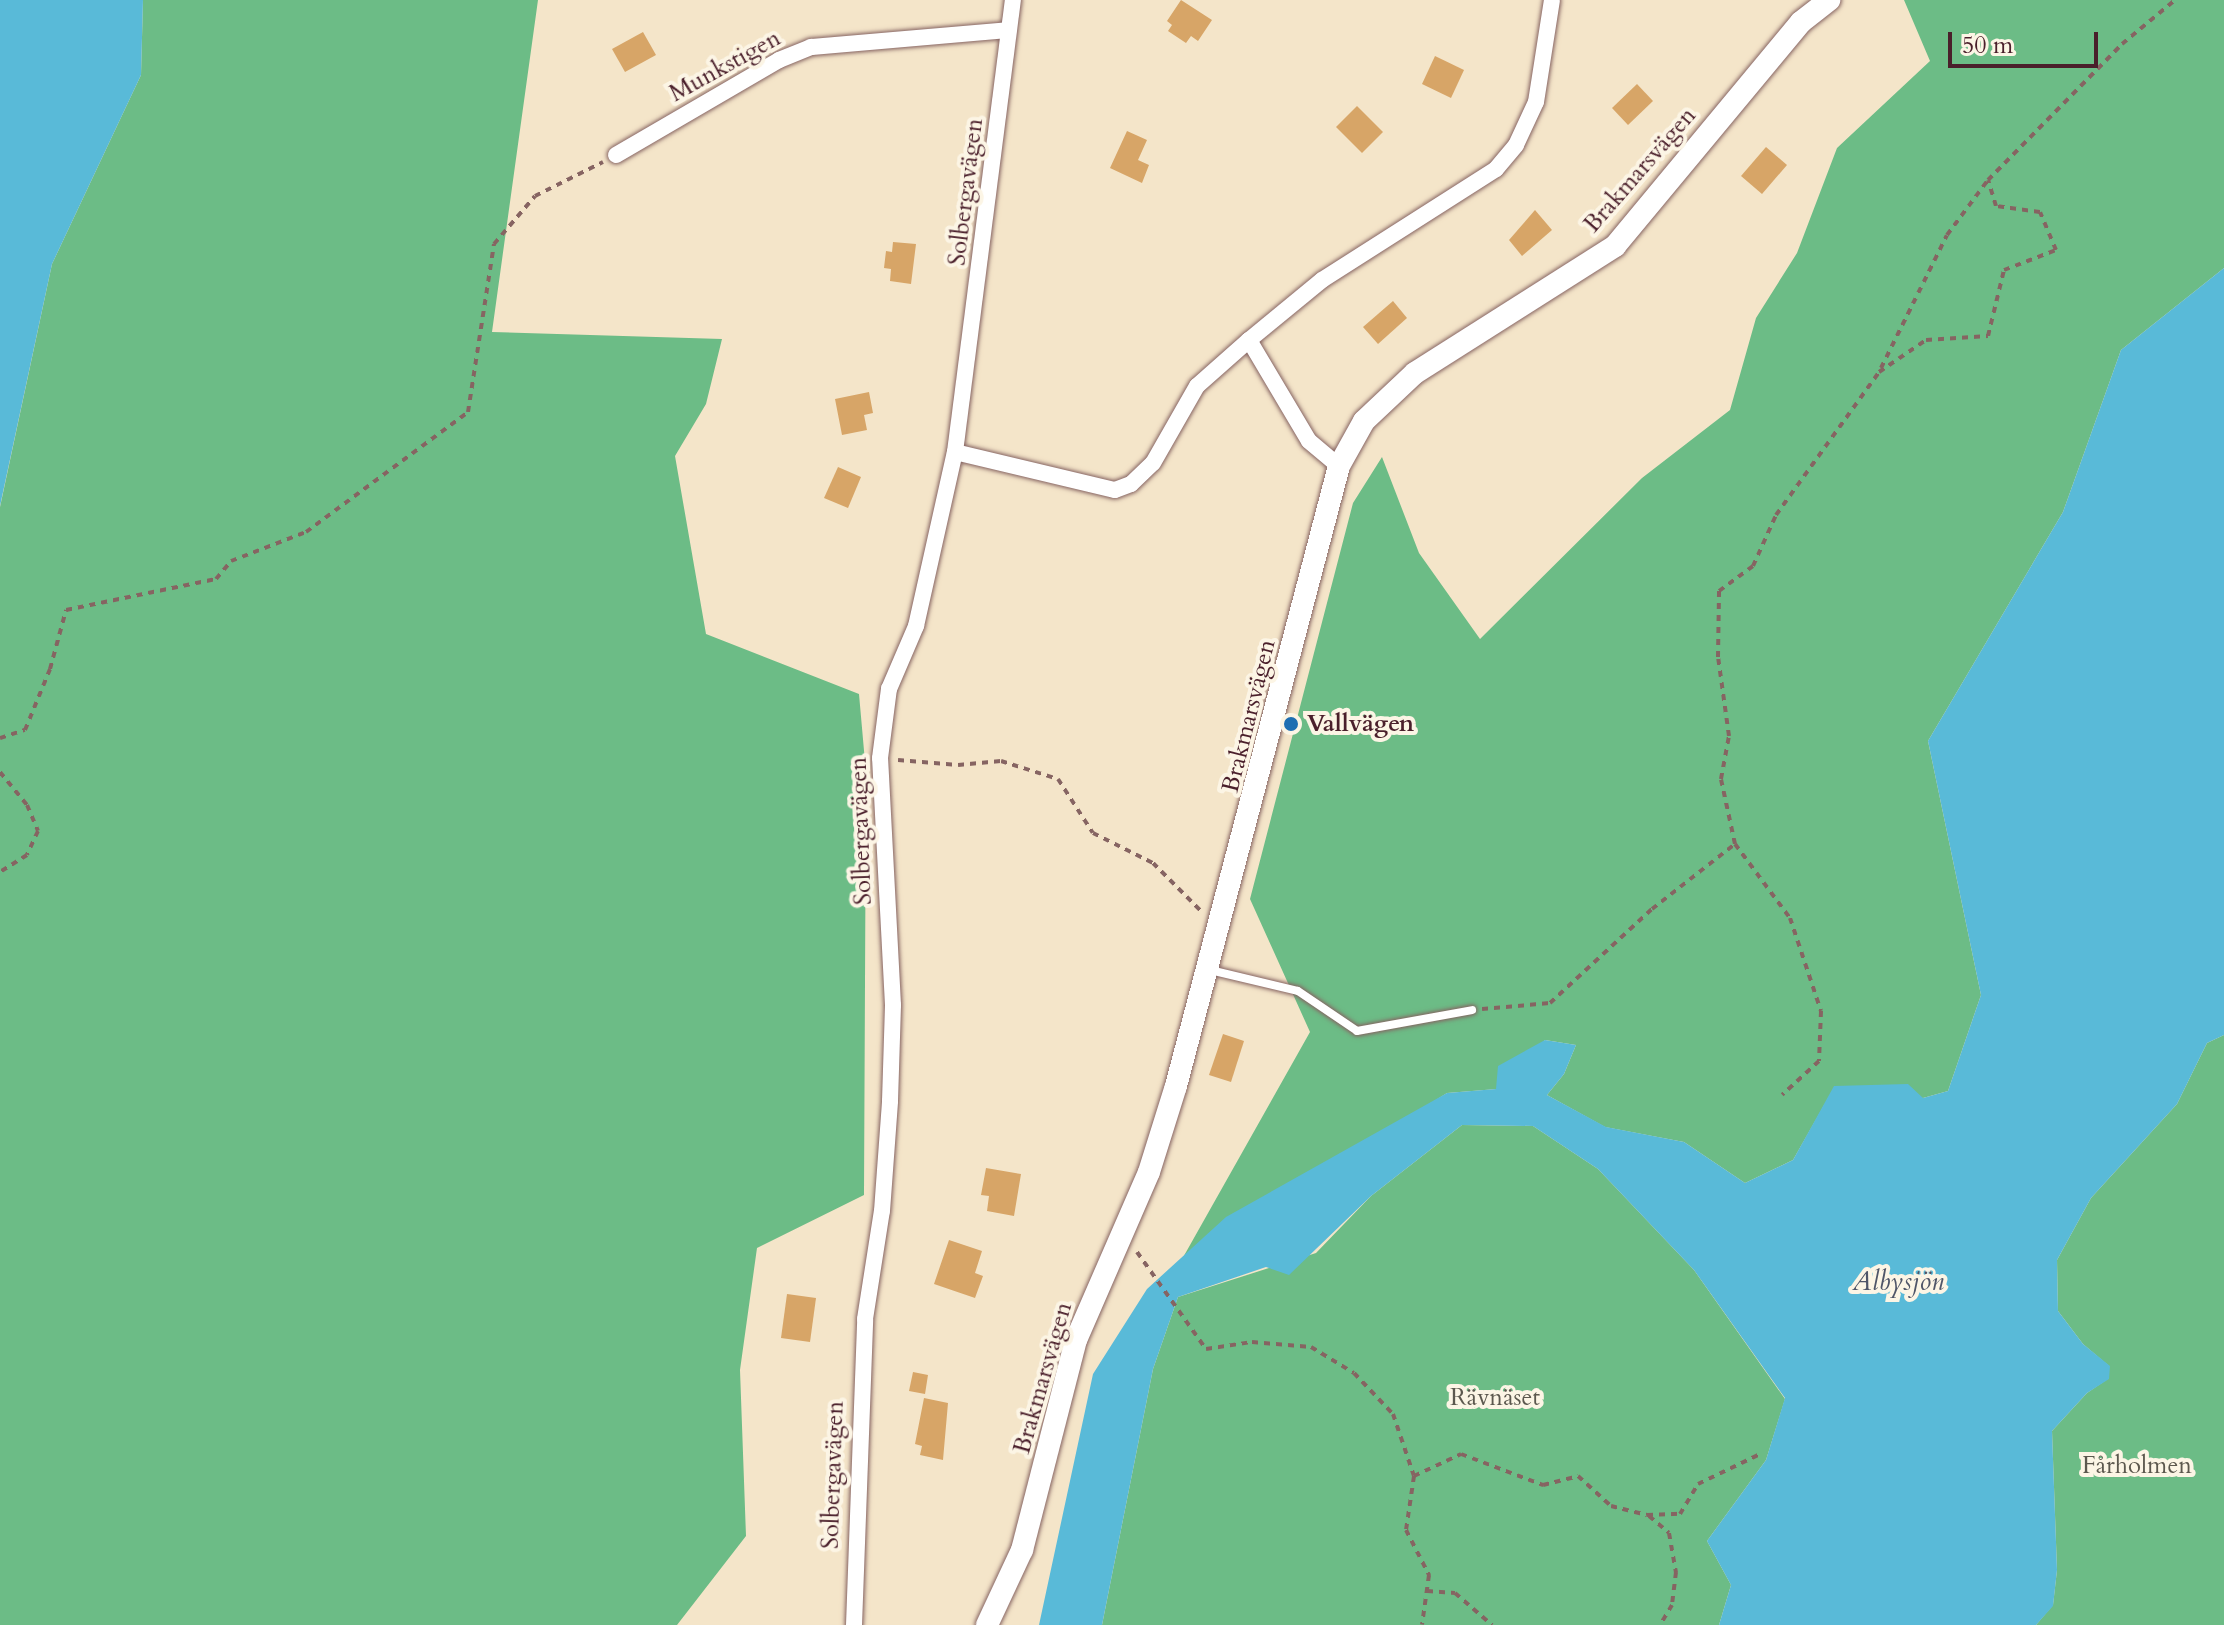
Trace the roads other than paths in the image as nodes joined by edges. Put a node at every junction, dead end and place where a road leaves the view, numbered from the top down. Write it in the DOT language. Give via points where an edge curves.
graph roads {
  1 [pos="1013,0"];
  2 [pos="1552,0"];
  3 [pos="1829,0"];
  4 [pos="1008,30"];
  5 [pos="616,155"];
  6 [pos="1249,340"];
  7 [pos="955,452"];
  8 [pos="1339,466"];
  9 [pos="1210,970"];
  10 [pos="1472,1010"];
  11 [pos="854,1625"];
  12 [pos="987,1625"];
  1 -- 4 [label="street, Solbergavägen"];
  2 -- 6 [label="street" via="1536,102 1516,145 1496,169 1322,280"];
  3 -- 8 [label="street, Brakmarsvägen" via="1801,22 1615,246 1415,373 1364,421"];
  4 -- 5 [label="street, Munkstigen" via="811,47 779,60"];
  4 -- 7 [label="street, Solbergavägen"];
  6 -- 7 [label="street" via="1197,386 1153,463 1131,484 1115,490"];
  6 -- 8 [label="street" via="1309,441"];
  7 -- 11 [label="street, Solbergavägen" via="916,626 889,689 880,758 893,1005 891,1085 882,1211 865,1319"];
  8 -- 9 [label="street, Brakmarsvägen"];
  9 -- 10 [label="lane" via="1298,991 1357,1031"];
  9 -- 12 [label="street, Brakmarsvägen" via="1149,1172 1076,1340 1022,1550"];
}
